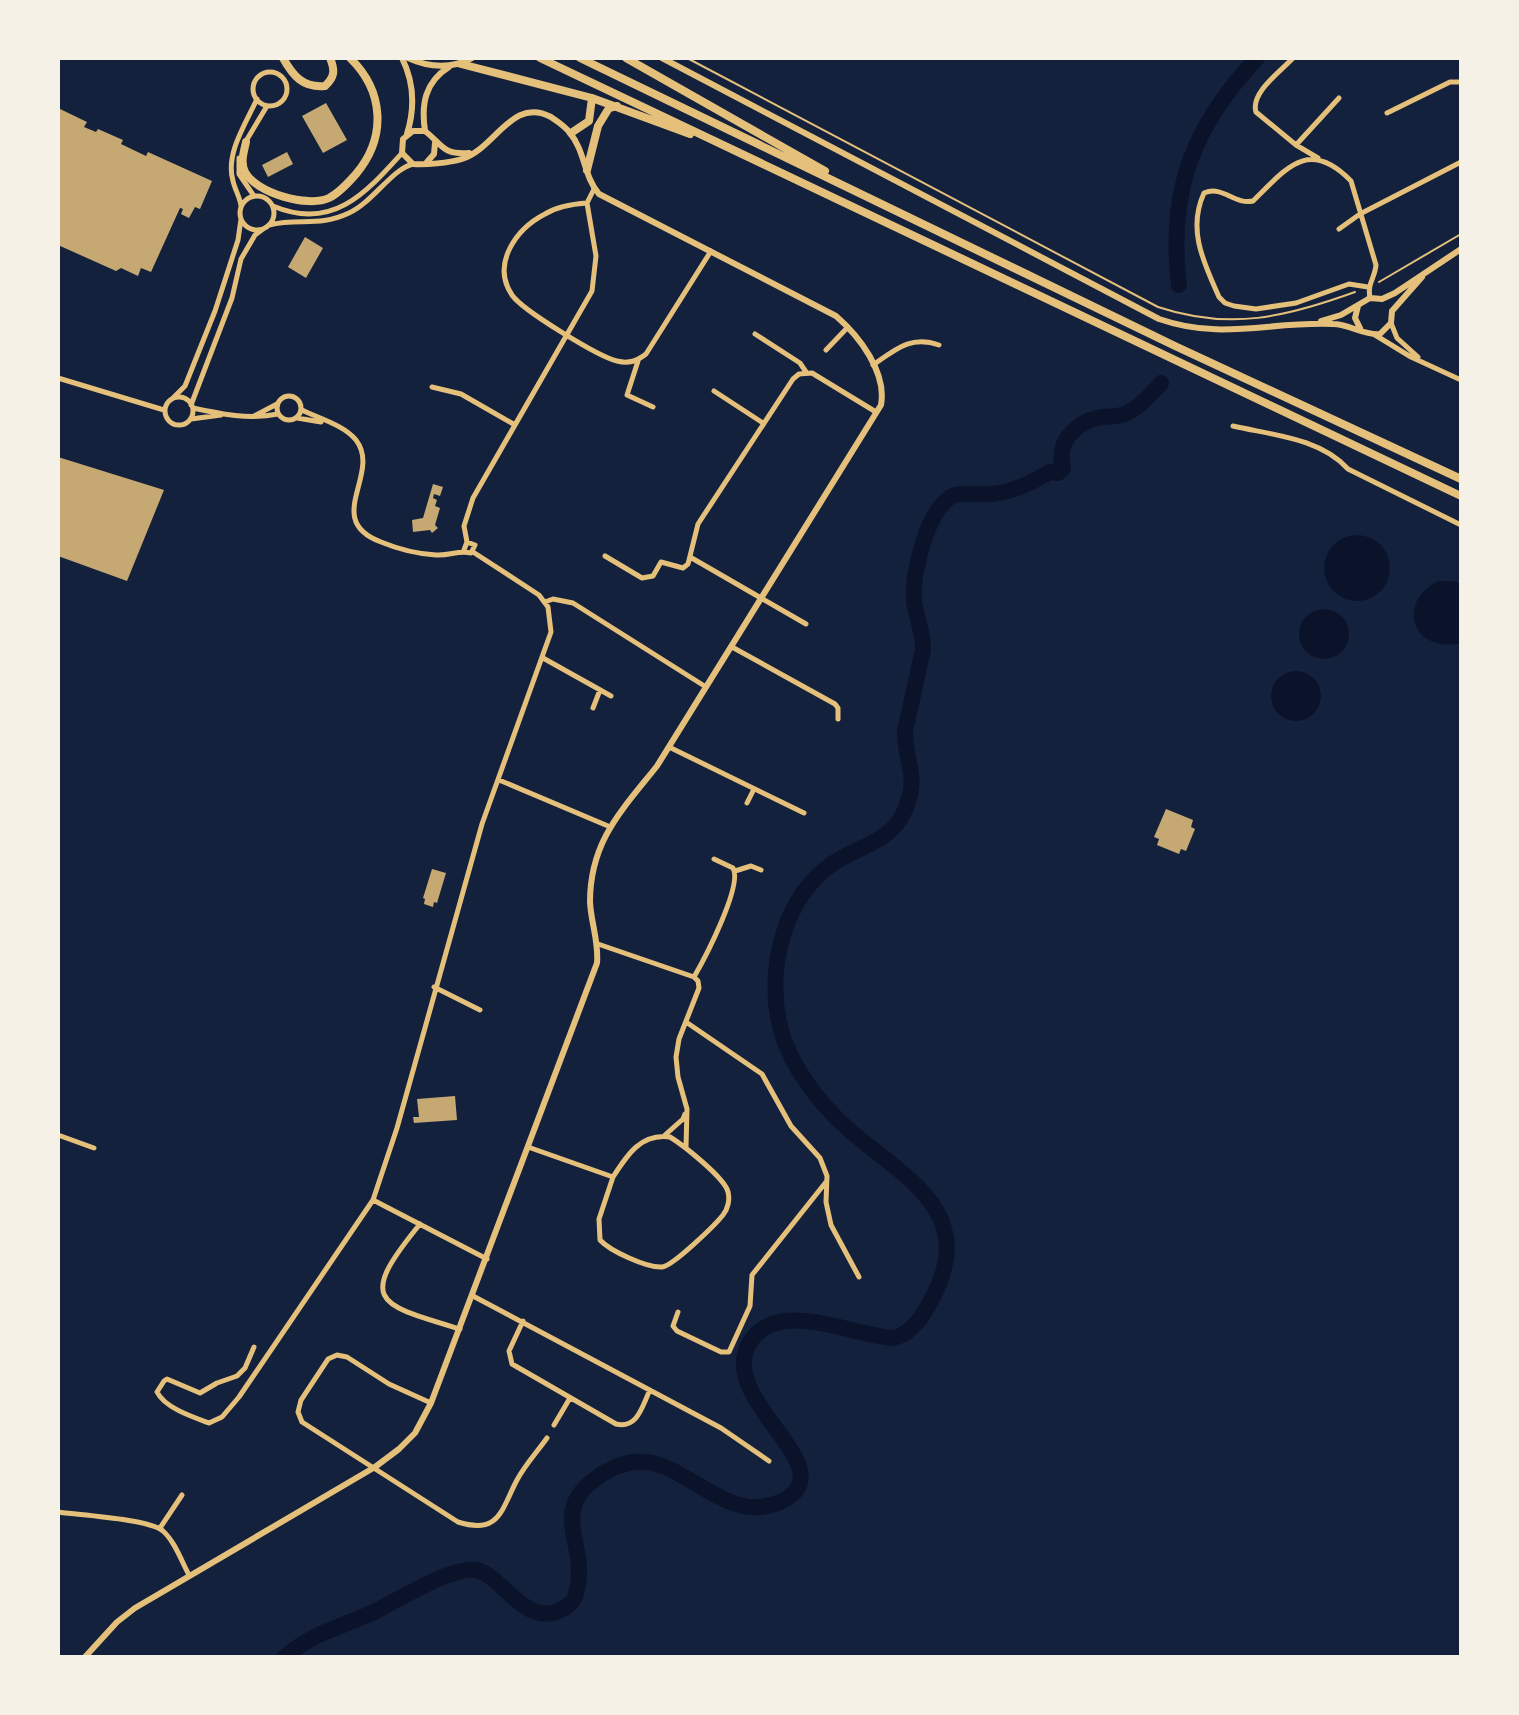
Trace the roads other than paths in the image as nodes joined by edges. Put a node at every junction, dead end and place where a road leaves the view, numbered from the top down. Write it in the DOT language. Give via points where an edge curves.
graph roads {
  1 [pos="283,58"];
  2 [pos="330,58"];
  3 [pos="350,58"];
  4 [pos="402,58"];
  5 [pos="408,58"];
  6 [pos="472,58"];
  7 [pos="540,58"];
  8 [pos="580,58"];
  9 [pos="626,58"];
  10 [pos="662,58"];
  11 [pos="1293,58"];
  12 [pos="461,64"];
  13 [pos="449,67"];
  14 [pos="1461,82"];
  15 [pos="592,98"];
  16 [pos="1339,98"];
  17 [pos="257,99"];
  18 [pos="267,106"];
  19 [pos="618,106"];
  20 [pos="1387,113"];
  21 [pos="425,131"];
  22 [pos="571,133"];
  23 [pos="407,134"];
  24 [pos="246,142"];
  25 [pos="435,143"];
  26 [pos="1296,145"];
  27 [pos="402,153"];
  28 [pos="473,153"];
  29 [pos="427,162"];
  30 [pos="1461,162"];
  31 [pos="1327,163"];
  32 [pos="413,164"];
  33 [pos="587,170"];
  34 [pos="594,189"];
  35 [pos="254,196"];
  36 [pos="842,201"];
  37 [pos="587,203"];
  38 [pos="241,206"];
  39 [pos="273,206"];
  40 [pos="895,211"];
  41 [pos="1360,214"];
  42 [pos="241,219"];
  43 [pos="266,227"];
  44 [pos="1339,229"];
  45 [pos="1461,249"];
  46 [pos="711,251"];
  47 [pos="1422,277"];
  48 [pos="1368,287"];
  49 [pos="1370,298"];
  50 [pos="1382,299"];
  51 [pos="1358,306"];
  52 [pos="1392,311"];
  53 [pos="1315,323"];
  54 [pos="1391,323"];
  55 [pos="848,327"];
  56 [pos="1361,330"];
  57 [pos="755,334"];
  58 [pos="568,335"];
  59 [pos="1375,335"];
  60 [pos="939,345"];
  61 [pos="826,350"];
  62 [pos="639,360"];
  63 [pos="1425,363"];
  64 [pos="873,365"];
  65 [pos="806,372"];
  66 [pos="58,378"];
  67 [pos="1461,380"];
  68 [pos="432,387"];
  69 [pos="714,391"];
  70 [pos="173,398"];
  71 [pos="278,403"];
  72 [pos="192,406"];
  73 [pos="653,407"];
  74 [pos="164,410"];
  75 [pos="302,410"];
  76 [pos="877,413"];
  77 [pos="278,414"];
  78 [pos="226,415"];
  79 [pos="253,416"];
  80 [pos="297,418"];
  81 [pos="191,419"];
  82 [pos="326,423"];
  83 [pos="763,423"];
  84 [pos="515,425"];
  85 [pos="1233,426"];
  86 [pos="1461,479"];
  87 [pos="1461,496"];
  88 [pos="1461,525"];
  89 [pos="467,542"];
  90 [pos="464,550"];
  91 [pos="473,552"];
  92 [pos="605,556"];
  93 [pos="690,557"];
  94 [pos="761,598"];
  95 [pos="545,602"];
  96 [pos="806,624"];
  97 [pos="732,647"];
  98 [pos="543,658"];
  99 [pos="706,687"];
  100 [pos="600,690"];
  101 [pos="611,696"];
  102 [pos="593,708"];
  103 [pos="838,719"];
  104 [pos="669,747"];
  105 [pos="499,780"];
  106 [pos="753,791"];
  107 [pos="747,803"];
  108 [pos="804,813"];
  109 [pos="608,826"];
  110 [pos="714,859"];
  111 [pos="761,870"];
  112 [pos="735,871"];
  113 [pos="598,944"];
  114 [pos="694,977"];
  115 [pos="434,987"];
  116 [pos="480,1010"];
  117 [pos="686,1022"];
  118 [pos="687,1109"];
  119 [pos="58,1135"];
  120 [pos="664,1136"];
  121 [pos="528,1147"];
  122 [pos="94,1148"];
  123 [pos="686,1148"];
  124 [pos="613,1177"];
  125 [pos="828,1180"];
  126 [pos="373,1200"];
  127 [pos="420,1224"];
  128 [pos="487,1259"];
  129 [pos="859,1277"];
  130 [pos="473,1296"];
  131 [pos="678,1312"];
  132 [pos="523,1321"];
  133 [pos="461,1330"];
  134 [pos="254,1347"];
  135 [pos="650,1390"];
  136 [pos="570,1398"];
  137 [pos="431,1403"];
  138 [pos="554,1425"];
  139 [pos="547,1438"];
  140 [pos="769,1461"];
  141 [pos="375,1467"];
  142 [pos="182,1495"];
  143 [pos="58,1512"];
  144 [pos="160,1528"];
  145 [pos="189,1575"];
  146 [pos="85,1657"];
  1 -- 2 [label="highway" via="301,82 318,87 333,76"];
  3 -- 24 [label="highway" via="373,88 378,127 365,163 337,193 304,202 263,187 245,171"];
  4 -- 23 [label="main road" via="413,95"];
  5 -- 13 [label="main road"];
  6 -- 12 [label="main road"];
  7 -- 36 [label="highway"];
  8 -- 40 [label="highway"];
  9 -- 40 [label="highway"];
  10 -- 53 [label="main road" via="1159,319 1222,332"];
  11 -- 26 [label="street" via="1256,97 1254,107"];
  12 -- 13 [label="main road"];
  12 -- 15 [label="highway"];
  13 -- 21 [label="main road" via="426,92"];
  14 -- 20 [label="street" via="1450,82"];
  15 -- 19 [label="highway"];
  15 -- 22 [label="highway" via="589,121"];
  16 -- 26 [label="street"];
  17 -- 18 [label="street"];
  17 -- 18 [label="street" via="255,81 266,73 278,74 286,95"];
  17 -- 38 [label="street" via="232,163"];
  18 -- 24 [label="street"];
  19 -- 33 [label="highway" via="602,117"];
  19 -- 36 [label="highway"];
  21 -- 23 [label="main road"];
  21 -- 25 [label="main road"];
  22 -- 28 [label="main road" via="549,117 524,112"];
  22 -- 33 [label="main road"];
  23 -- 27 [label="main road"];
  24 -- 35 [label="street" via="239,174"];
  25 -- 28 [label="main road" via="450,153"];
  25 -- 29 [label="main road"];
  26 -- 31 [label="street"];
  27 -- 32 [label="main road"];
  27 -- 39 [label="street" via="372,186 336,210 309,215"];
  28 -- 29 [label="main road"];
  29 -- 32 [label="main road"];
  30 -- 41 [label="street"];
  31 -- 41 [label="street" via="1351,181"];
  31 -- 48 [label="street" via="1313,159 1290,164 1253,201 1244,203 1214,189 1204,193 1199,250 1219,297 1234,306 1282,306 1349,284"];
  32 -- 43 [label="street" via="400,169 352,212 322,222 285,221"];
  33 -- 34 [label="main road"];
  34 -- 37 [label="street"];
  34 -- 46 [label="main road"];
  35 -- 38 [label="street"];
  35 -- 39 [label="street"];
  36 -- 87 [label="highway"];
  37 -- 58 [label="street" via="595,245 594,282"];
  37 -- 58 [label="street" via="555,209 532,222 513,243 505,263 507,286 518,303"];
  38 -- 42 [label="street"];
  39 -- 43 [label="street" via="274,216"];
  40 -- 86 [label="highway"];
  41 -- 44 [label="street"];
  41 -- 48 [label="street" via="1376,265"];
  42 -- 43 [label="street" via="253,229"];
  42 -- 70 [label="street" via="221,293 185,386"];
  43 -- 72 [label="street" via="247,247"];
  45 -- 47 [label="main road"];
  46 -- 55 [label="main road" via="818,305"];
  46 -- 62 [label="street"];
  47 -- 50 [label="main road"];
  47 -- 52 [label="main road"];
  48 -- 49 [label="street"];
  49 -- 50 [label="main road"];
  49 -- 51 [label="main road"];
  50 -- 52 [label="main road"];
  51 -- 53 [label="main road"];
  51 -- 56 [label="main road" via="1355,318"];
  52 -- 54 [label="main road"];
  53 -- 56 [label="main road"];
  54 -- 59 [label="main road"];
  54 -- 63 [label="street" via="1397,338"];
  55 -- 61 [label="street"];
  55 -- 64 [label="main road"];
  56 -- 59 [label="main road"];
  57 -- 65 [label="street"];
  58 -- 62 [label="street" via="607,358"];
  58 -- 84 [label="street"];
  59 -- 63 [label="street"];
  60 -- 64 [label="street" via="910,341"];
  62 -- 73 [label="street" via="627,395"];
  63 -- 67 [label="street"];
  64 -- 76 [label="main road" via="883,397"];
  65 -- 76 [label="street"];
  65 -- 83 [label="street" via="793,379"];
  66 -- 74 [label="street"];
  68 -- 84 [label="street" via="461,394"];
  69 -- 83 [label="street"];
  70 -- 72 [label="street" via="184,398"];
  70 -- 74 [label="street"];
  71 -- 75 [label="street" via="293,396"];
  71 -- 77 [label="street"];
  71 -- 79 [label="street"];
  72 -- 78 [label="street"];
  72 -- 81 [label="street"];
  74 -- 81 [label="street" via="173,424"];
  75 -- 80 [label="street"];
  75 -- 82 [label="street"];
  76 -- 94 [label="main road"];
  77 -- 79 [label="street"];
  77 -- 80 [label="street" via="286,420"];
  78 -- 79 [label="street"];
  78 -- 81 [label="street"];
  80 -- 82 [label="street"];
  82 -- 90 [label="street" via="353,437 363,454 353,507 362,530 382,542 431,555"];
  83 -- 93 [label="street" via="698,524"];
  84 -- 89 [label="street" via="468,508"];
  85 -- 88 [label="street" via="1311,444 1348,469"];
  89 -- 90 [label="street"];
  89 -- 91 [label="street" via="475,545"];
  90 -- 91 [label="street"];
  91 -- 95 [label="street"];
  92 -- 93 [label="street" via="647,578 661,562 683,568"];
  93 -- 94 [label="street"];
  94 -- 96 [label="street"];
  94 -- 97 [label="main road"];
  95 -- 98 [label="street" via="551,623"];
  95 -- 99 [label="street" via="573,603"];
  97 -- 99 [label="main road"];
  97 -- 103 [label="street" via="835,704"];
  98 -- 100 [label="street"];
  98 -- 105 [label="street"];
  99 -- 104 [label="main road"];
  100 -- 101 [label="street"];
  100 -- 102 [label="street"];
  104 -- 106 [label="street"];
  104 -- 109 [label="main road"];
  105 -- 109 [label="street"];
  105 -- 115 [label="street"];
  106 -- 107 [label="street"];
  106 -- 108 [label="street"];
  109 -- 113 [label="main road" via="590,897"];
  110 -- 112 [label="street"];
  111 -- 112 [label="street" via="751,866"];
  112 -- 114 [label="street" via="716,937"];
  113 -- 114 [label="street"];
  113 -- 121 [label="main road" via="597,963"];
  114 -- 117 [label="street" via="699,988"];
  115 -- 116 [label="street"];
  115 -- 126 [label="street"];
  117 -- 118 [label="street" via="676,1057"];
  117 -- 125 [label="street" via="762,1074 791,1126 824,1163"];
  118 -- 120 [label="street"];
  118 -- 123 [label="street"];
  119 -- 122 [label="street"];
  120 -- 123 [label="street"];
  120 -- 124 [label="street" via="638,1145"];
  121 -- 124 [label="street"];
  121 -- 128 [label="main road"];
  123 -- 124 [label="street" via="726,1186 729,1200 723,1215 667,1266 645,1264 600,1240 599,1219"];
  125 -- 129 [label="street" via="831,1225"];
  125 -- 131 [label="street" via="752,1275 750,1306 729,1352 677,1331 673,1320"];
  126 -- 127 [label="street"];
  126 -- 134 [label="street" via="222,1417 209,1423 159,1397 167,1379 200,1393 237,1376"];
  127 -- 128 [label="street"];
  127 -- 133 [label="street" via="387,1267 382,1291 396,1308"];
  128 -- 130 [label="main road"];
  130 -- 132 [label="street"];
  130 -- 133 [label="main road"];
  132 -- 135 [label="street"];
  132 -- 136 [label="street" via="510,1347 512,1364"];
  133 -- 137 [label="main road"];
  135 -- 136 [label="street" via="634,1421 625,1426"];
  135 -- 140 [label="street"];
  136 -- 138 [label="street"];
  137 -- 141 [label="main road" via="415,1433"];
  137 -- 141 [label="street" via="347,1357 328,1359 301,1400 299,1417"];
  139 -- 141 [label="street" via="518,1478 500,1517 481,1526 458,1522"];
  141 -- 145 [label="main road"];
  142 -- 144 [label="street"];
  143 -- 144 [label="street"];
  144 -- 145 [label="street"];
  145 -- 146 [label="main road" via="126,1615"];
}
